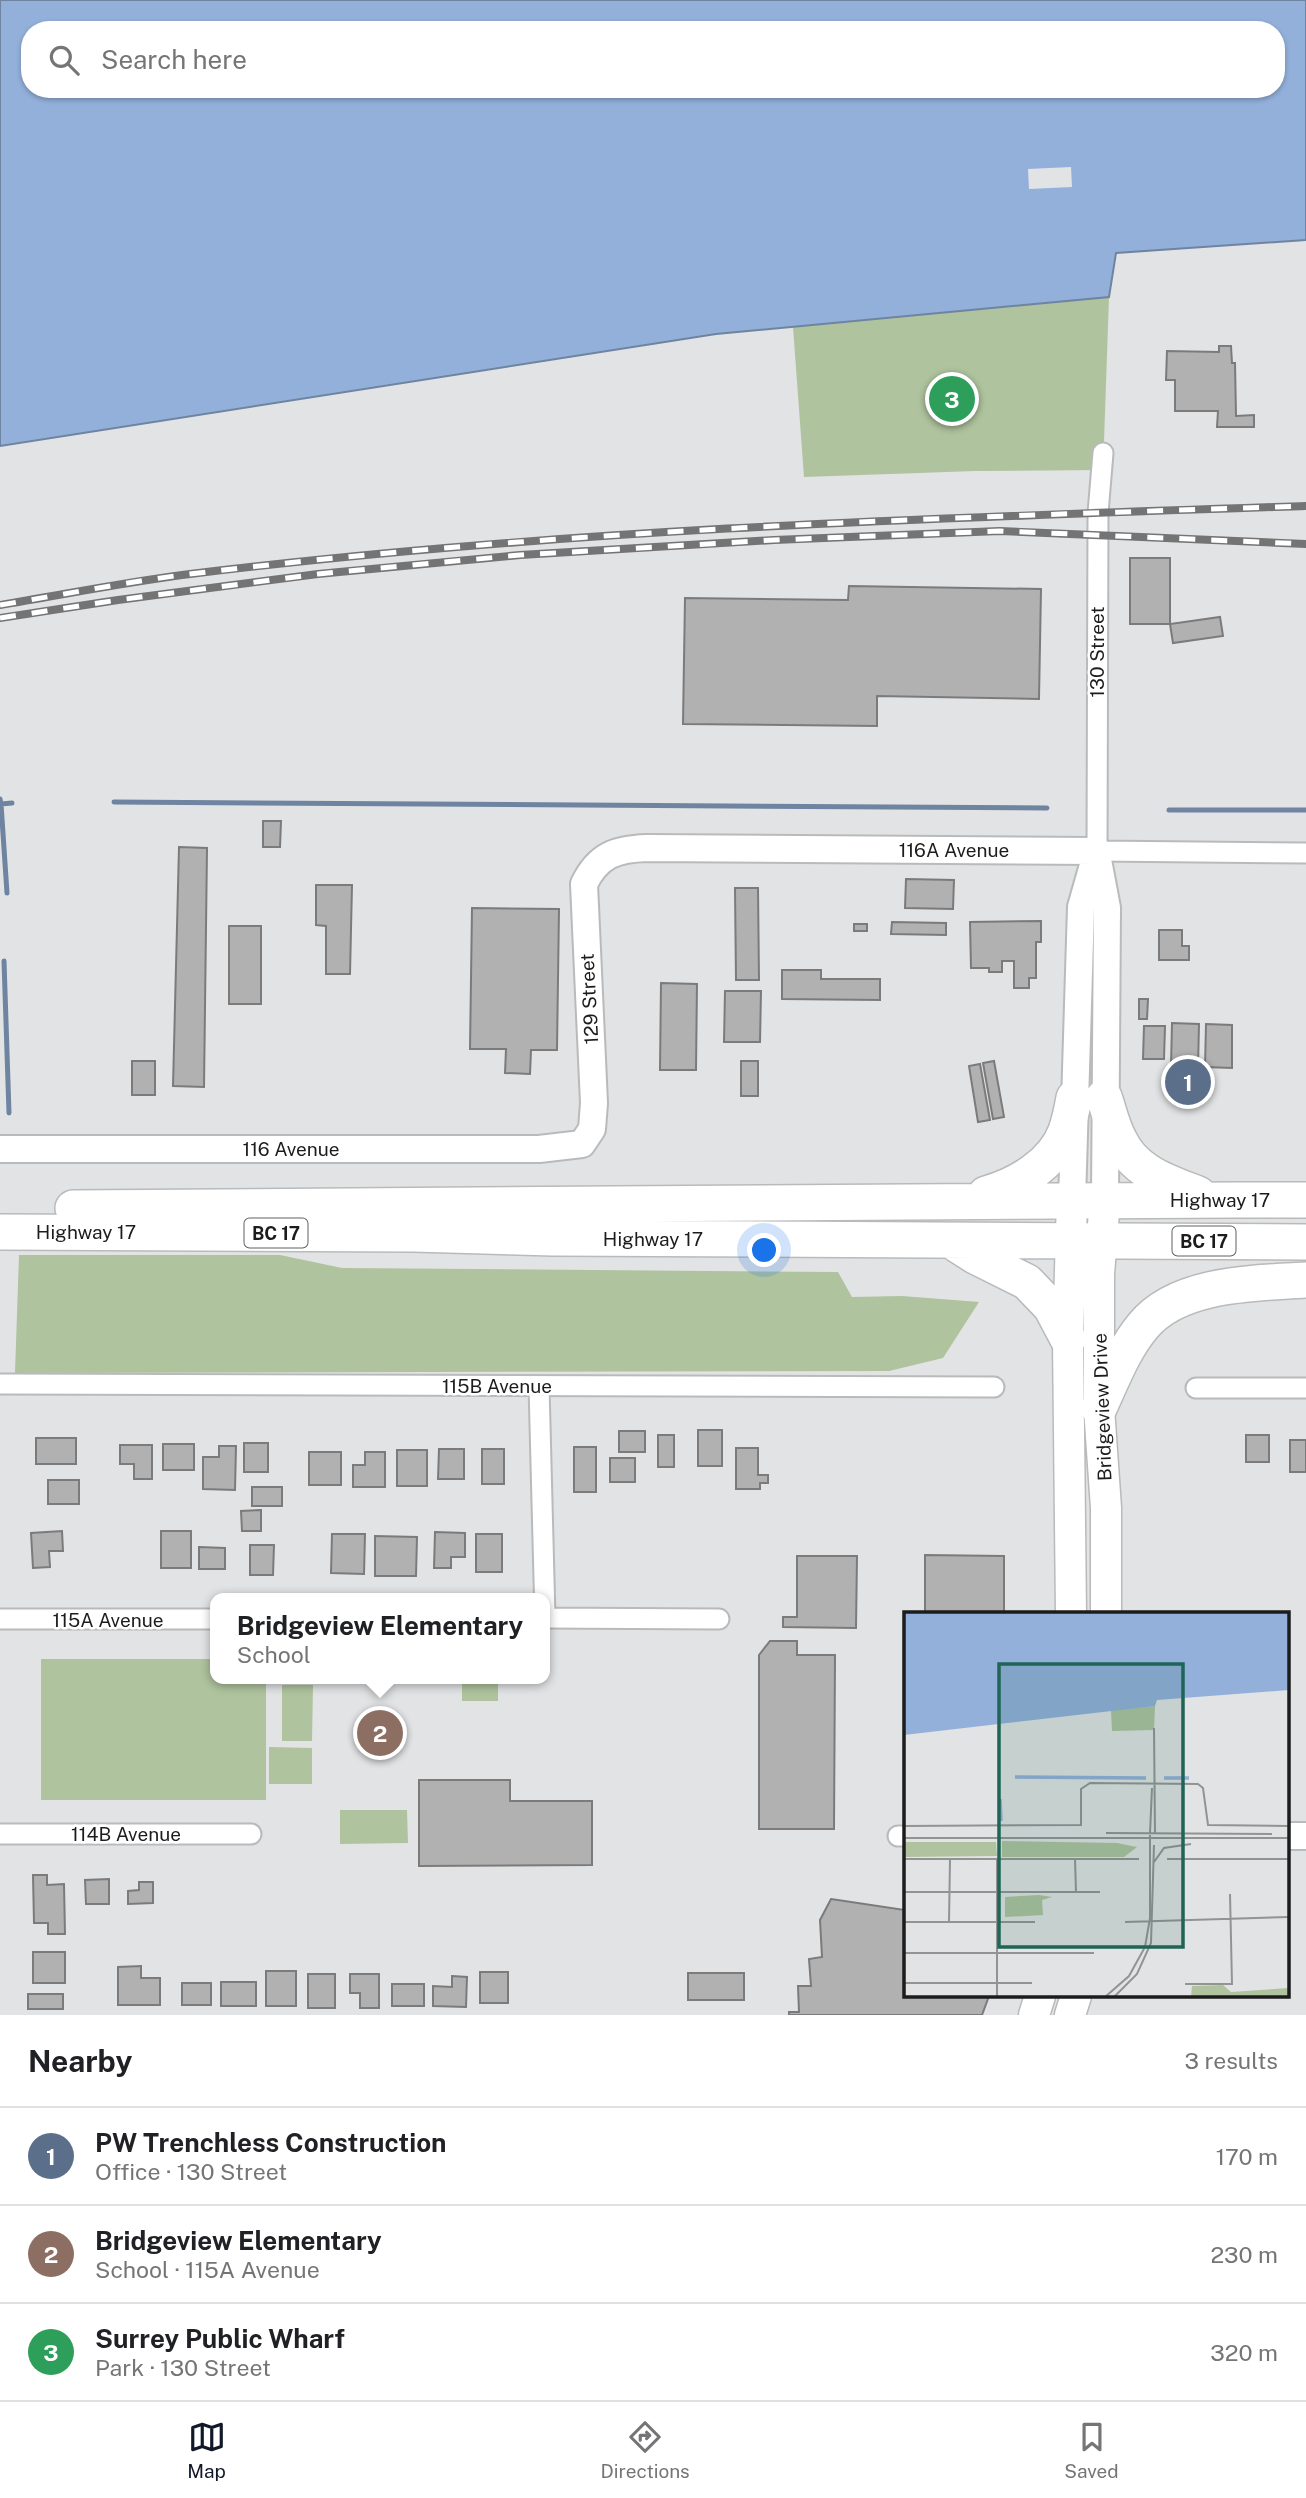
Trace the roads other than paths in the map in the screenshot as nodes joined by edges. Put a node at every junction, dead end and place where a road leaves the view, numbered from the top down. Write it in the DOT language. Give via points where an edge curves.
graph roads {
  1 [pos="1103,453"];
  2 [pos="1097,851"];
  3 [pos="1306,853"];
  4 [pos="603,857"];
  5 [pos="1089,1098"];
  6 [pos="582,1144"];
  7 [pos="0,1149"];
  8 [pos="966,1199"];
  9 [pos="1215,1200"];
  10 [pos="1306,1200"];
  11 [pos="0,1208"];
  12 [pos="1084,1219"];
  13 [pos="0,1232"];
  14 [pos="553,1238"];
  15 [pos="951,1240"];
  16 [pos="1306,1242"];
  17 [pos="1306,1280"];
  18 [pos="1068,1339"];
  19 [pos="0,1384"];
  20 [pos="538,1386"];
  21 [pos="994,1387"];
  22 [pos="1196,1388"];
  23 [pos="1306,1388"];
  24 [pos="1100,1408"];
  25 [pos="544,1593"];
  26 [pos="1072,1612"];
  27 [pos="1105,1612"];
  28 [pos="550,1618"];
  29 [pos="0,1619"];
  30 [pos="210,1619"];
  31 [pos="719,1619"];
  32 [pos="251,1834"];
  33 [pos="0,1835"];
  34 [pos="1288,1836"];
  35 [pos="1306,1836"];
  36 [pos="1040,1997"];
  37 [pos="1076,1997"];
  38 [pos="1034,2015"];
  39 [pos="1070,2015"];
  1 -- 2 [label="street, 130 Street" via="1098,513"];
  2 -- 3 [label="street, 116A Avenue"];
  2 -- 4 [label="street, 116A Avenue" via="647,848"];
  2 -- 5 [label="street, 130 Street" via="1107,908"];
  4 -- 6 [label="street, 129 Street" via="584,884 594,1103 592,1129"];
  5 -- 8 [label="highway" via="1044,1163 1008,1188"];
  5 -- 9 [label="highway" via="1137,1164 1159,1179"];
  5 -- 12 [label="street, 130 Street"];
  6 -- 7 [label="street, 116 Avenue" via="539,1149"];
  8 -- 11 [label="highway, Highway 17 / BC 17"];
  8 -- 12 [label="highway, Highway 17 / BC 17"];
  9 -- 10 [label="highway, Highway 17 / BC 17"];
  9 -- 12 [label="highway, Highway 17 / BC 17"];
  12 -- 14 [label="highway" via="660,1224"];
  12 -- 15 [label="highway, Highway 17 / BC 17"];
  12 -- 16 [label="highway, Highway 17 / BC 17"];
  12 -- 18 [label="main road, Bridgeview Drive"];
  12 -- 24 [label="main road, Bridgeview Drive" via="1099,1267"];
  13 -- 14 [label="highway, Highway 17 / BC 17"];
  14 -- 15 [label="highway, Highway 17 / BC 17"];
  15 -- 18 [label="highway" via="1027,1282 1051,1307"];
  17 -- 24 [label="highway" via="1203,1292 1170,1305 1142,1327"];
  18 -- 26 [label="main road, Bridgeview Drive"];
  19 -- 20 [label="street, 115B Avenue"];
  20 -- 21 [label="street, 115B Avenue"];
  20 -- 25 [label="street"];
  22 -- 23 [label="street"];
  24 -- 27 [label="main road, Bridgeview Drive" via="1106,1508"];
  28 -- 31 [label="street"];
  29 -- 30 [label="street, 115A Avenue"];
  32 -- 33 [label="street, 114B Avenue"];
  34 -- 35 [label="street"];
  36 -- 38 [label="main road"];
  37 -- 39 [label="main road"];
}
